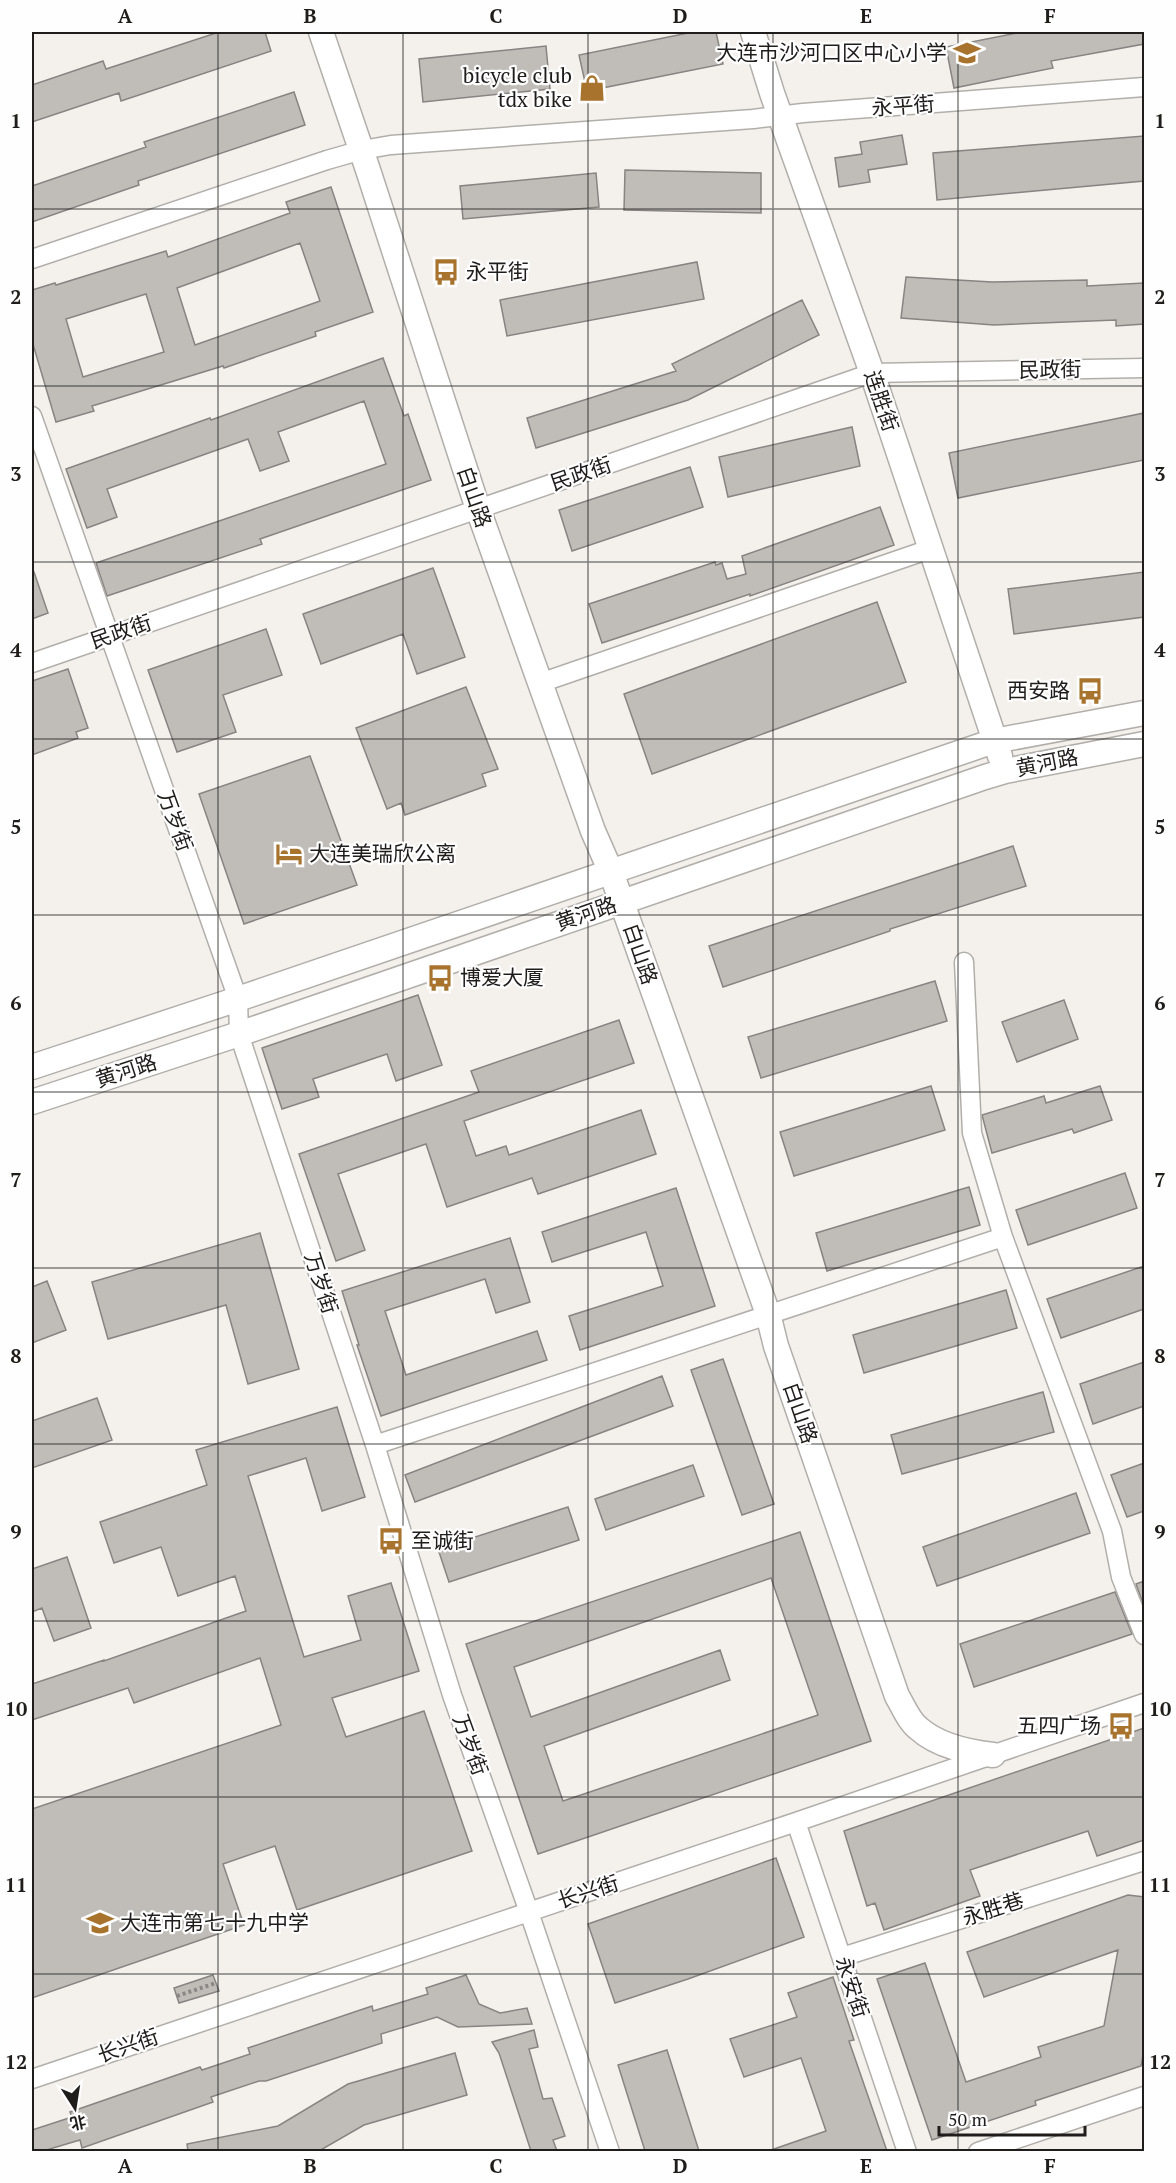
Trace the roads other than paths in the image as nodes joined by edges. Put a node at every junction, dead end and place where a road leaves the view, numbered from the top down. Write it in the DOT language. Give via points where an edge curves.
graph roads {
  1 [pos="321,32"];
  2 [pos="753,32"];
  3 [pos="1144,87"];
  4 [pos="780,116"];
  5 [pos="362,150"];
  6 [pos="32,260"];
  7 [pos="1144,368"];
  8 [pos="872,373"];
  9 [pos="32,416"];
  10 [pos="478,509"];
  11 [pos="930,549"];
  12 [pos="109,636"];
  13 [pos="32,663"];
  14 [pos="540,683"];
  15 [pos="1144,713"];
  16 [pos="994,741"];
  17 [pos="1144,744"];
  18 [pos="1005,771"];
  19 [pos="611,872"];
  20 [pos="621,901"];
  21 [pos="964,962"];
  22 [pos="238,999"];
  23 [pos="239,1034"];
  24 [pos="32,1067"];
  25 [pos="32,1102"];
  26 [pos="1003,1237"];
  27 [pos="768,1314"];
  28 [pos="375,1445"];
  29 [pos="1144,1635"];
  30 [pos="1144,1703"];
  31 [pos="993,1755"];
  32 [pos="796,1822"];
  33 [pos="1144,1861"];
  34 [pos="529,1912"];
  35 [pos="842,1957"];
  36 [pos="32,2079"];
  37 [pos="1144,2096"];
  38 [pos="610,2151"];
  39 [pos="907,2151"];
  40 [pos="978,2151"];
  1 -- 5 [label="main road, 白山路"];
  2 -- 4 [label="main road, 连胜街"];
  3 -- 4 [label="street, 永平街"];
  4 -- 5 [label="street, 永平街"];
  4 -- 8 [label="main road, 连胜街"];
  5 -- 6 [label="street, 永平街"];
  5 -- 10 [label="main road, 白山路"];
  7 -- 8 [label="street, 民政街"];
  8 -- 10 [label="street, 民政街"];
  8 -- 11 [label="main road, 连胜街"];
  9 -- 12 [label="street, 万岁街"];
  10 -- 12 [label="street, 民政街"];
  10 -- 14 [label="main road, 白山路"];
  11 -- 14 [label="street"];
  11 -- 16 [label="main road, 连胜街"];
  12 -- 13 [label="street, 民政街"];
  12 -- 22 [label="street, 万岁街"];
  14 -- 19 [label="main road, 白山路"];
  15 -- 16 [label="main road, 黄河路"];
  16 -- 18 [label="main road, 连胜街"];
  16 -- 19 [label="main road, 黄河路"];
  17 -- 18 [label="main road, 黄河路"];
  18 -- 20 [label="main road, 黄河路"];
  19 -- 20 [label="main road, 白山路"];
  19 -- 22 [label="main road, 黄河路"];
  20 -- 23 [label="main road, 黄河路"];
  20 -- 27 [label="main road, 白山路"];
  21 -- 26 [label="street" via="972,1133"];
  22 -- 23 [label="street, 万岁街"];
  22 -- 24 [label="main road, 黄河路"];
  23 -- 25 [label="main road, 黄河路"];
  23 -- 28 [label="street, 万岁街"];
  26 -- 27 [label="street"];
  26 -- 29 [label="street" via="1112,1531 1121,1577"];
  27 -- 28 [label="street"];
  27 -- 31 [label="main road, 白山路" via="897,1696 916,1727 967,1752"];
  28 -- 34 [label="street, 万岁街" via="452,1695"];
  30 -- 31 [label="street, 长兴街"];
  31 -- 32 [label="street, 长兴街"];
  32 -- 34 [label="street, 长兴街"];
  32 -- 35 [label="street, 永安街"];
  33 -- 35 [label="street, 永胜巷"];
  34 -- 36 [label="street, 长兴街"];
  34 -- 38 [label="street, 万岁街"];
  35 -- 39 [label="street, 永安街"];
  37 -- 40 [label="street"];
}
